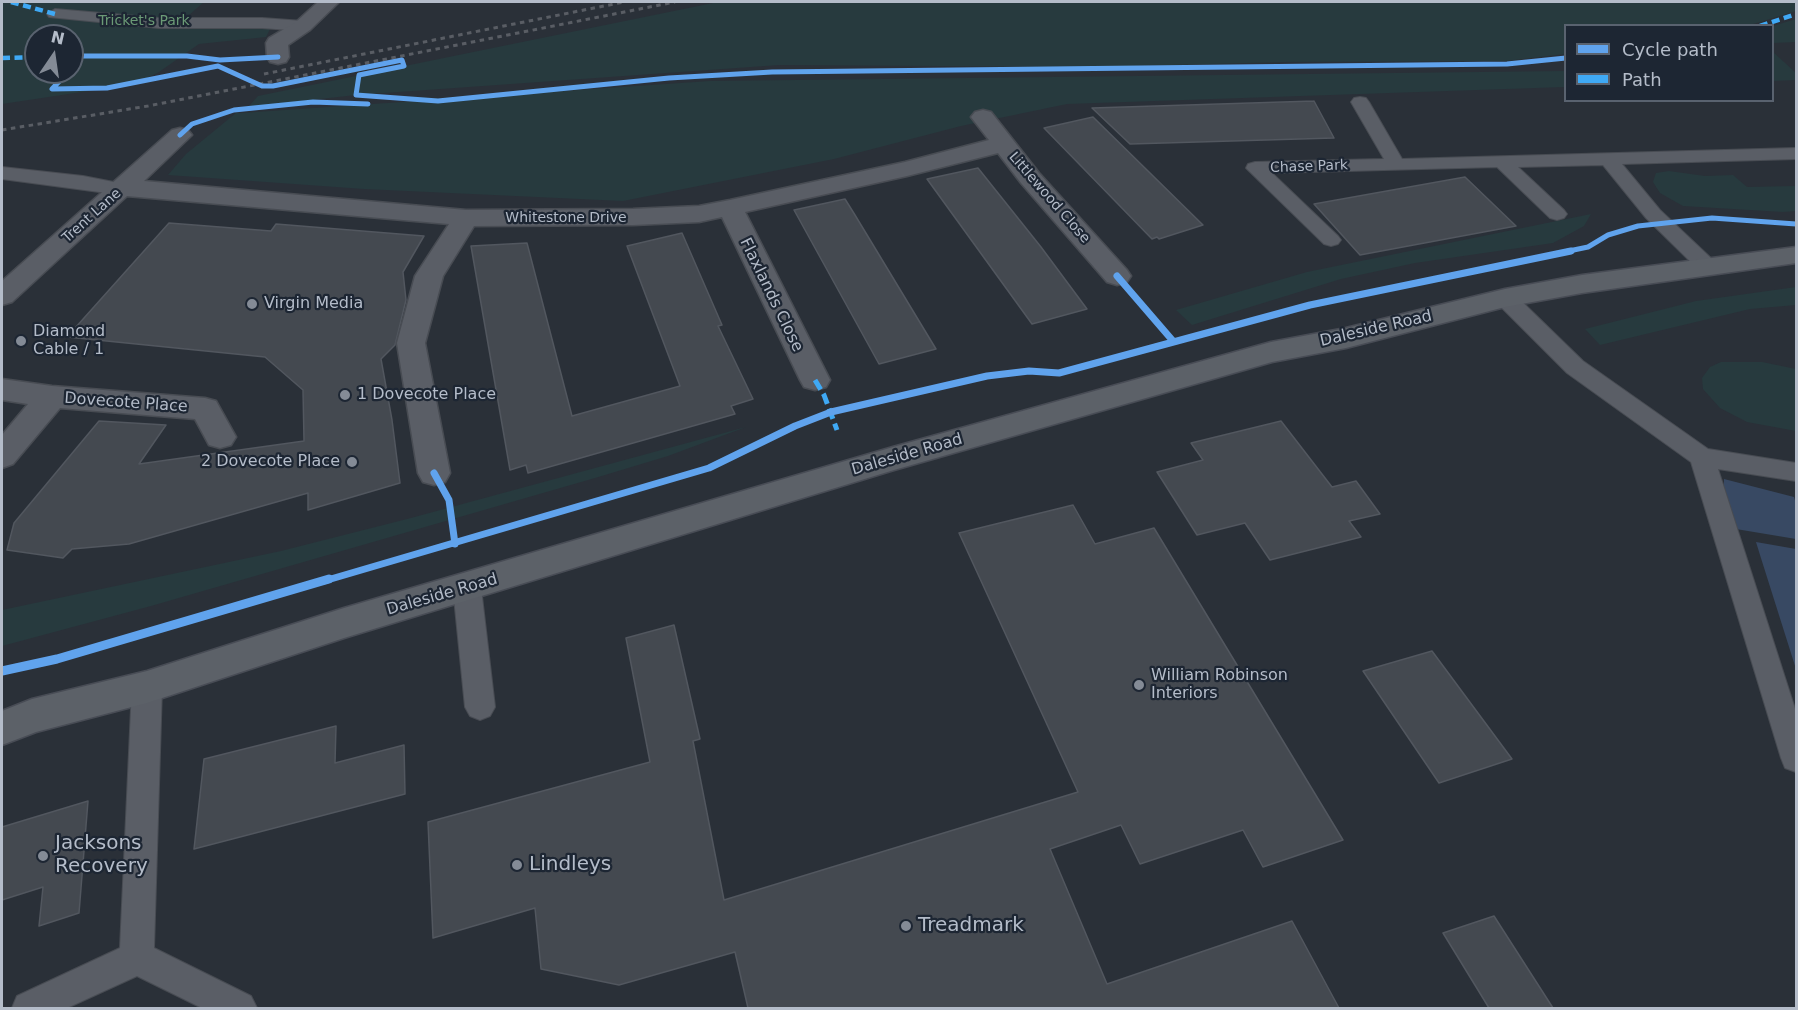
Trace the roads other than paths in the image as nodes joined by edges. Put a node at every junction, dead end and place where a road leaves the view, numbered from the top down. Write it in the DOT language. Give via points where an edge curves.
graph roads {
  1 [pos="329,2"];
  2 [pos="55,14"];
  3 [pos="303,26"];
  4 [pos="278,57"];
  5 [pos="1360,102"];
  6 [pos="983,117"];
  7 [pos="180,135"];
  8 [pos="1004,144"];
  9 [pos="1797,154"];
  10 [pos="1607,158"];
  11 [pos="1501,161"];
  12 [pos="1396,164"];
  13 [pos="2,173"];
  14 [pos="122,189"];
  15 [pos="730,208"];
  16 [pos="1557,214"];
  17 [pos="466,218"];
  18 [pos="1331,240"];
  19 [pos="1797,255"];
  20 [pos="1707,266"];
  21 [pos="1117,276"];
  22 [pos="2,296"];
  23 [pos="1505,298"];
  24 [pos="815,380"];
  25 [pos="2,390"];
  26 [pos="52,397"];
  27 [pos="220,437"];
  28 [pos="2,456"];
  29 [pos="1702,457"];
  30 [pos="1797,472"];
  31 [pos="434,473"];
  32 [pos="467,588"];
  33 [pos="147,687"];
  34 [pos="480,707"];
  35 [pos="12,721"];
  36 [pos="1797,758"];
  37 [pos="137,958"];
  38 [pos="29,1008"];
  39 [pos="239,1008"];
  1 -- 3 [label="street"];
  2 -- 3 [label="lane" via="159,23"];
  3 -- 4 [label="street" via="277,43"];
  5 -- 12 [label="lane"];
  6 -- 8 [label="street, Littlewood Close"];
  7 -- 14 [label="street, Trent Lane"];
  8 -- 15 [label="street, Whitestone Drive"];
  8 -- 21 [label="street, Littlewood Close"];
  9 -- 10 [label="lane, Chase Park"];
  10 -- 11 [label="lane, Chase Park"];
  10 -- 20 [label="lane" via="1653,214"];
  11 -- 12 [label="lane, Chase Park"];
  11 -- 16 [label="lane"];
  12 -- 18 [label="lane, Chase Park" via="1255,168"];
  13 -- 14 [label="lane"];
  14 -- 17 [label="street, Whitestone Drive"];
  14 -- 22 [label="street, Trent Lane"];
  15 -- 17 [label="street, Whitestone Drive" via="633,218"];
  15 -- 24 [label="street, Flaxlands Close"];
  17 -- 31 [label="street" via="429,276 411,343"];
  19 -- 20 [label="main road, Daleside Road"];
  20 -- 23 [label="main road, Daleside Road"];
  23 -- 29 [label="lane" via="1575,367"];
  23 -- 32 [label="main road, Daleside Road" via="1260,356 893,459"];
  25 -- 26 [label="street, Dovecote Place"];
  26 -- 27 [label="street, Dovecote Place" via="205,409"];
  26 -- 28 [label="street, Dovecote Place"];
  29 -- 30 [label="lane"];
  29 -- 36 [label="lane"];
  32 -- 33 [label="main road, Daleside Road"];
  32 -- 34 [label="lane"];
  33 -- 35 [label="main road, Daleside Road"];
  33 -- 37 [label="lane"];
  37 -- 38 [label="lane"];
  37 -- 39 [label="lane"];
}
